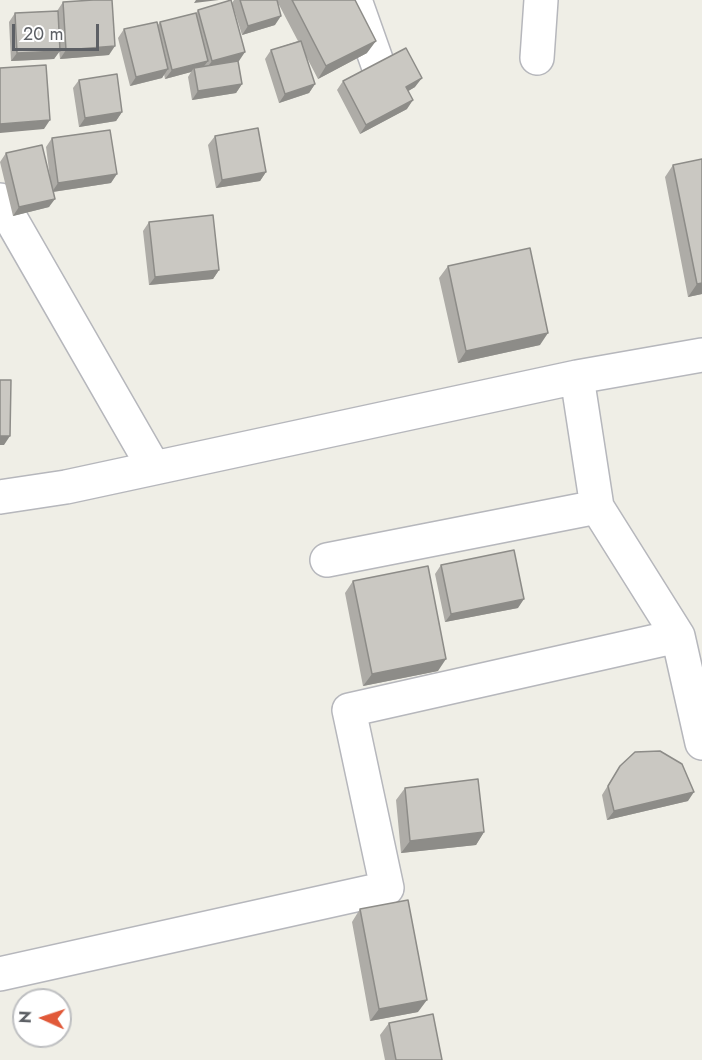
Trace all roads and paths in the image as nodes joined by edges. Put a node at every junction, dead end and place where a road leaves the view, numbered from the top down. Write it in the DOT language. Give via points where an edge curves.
graph roads {
  1 [pos="355,0"];
  2 [pos="541,0"];
  3 [pos="537,58"];
  4 [pos="378,65"];
  5 [pos="0,200"];
  6 [pos="702,355"];
  7 [pos="577,377"];
  8 [pos="154,468"];
  9 [pos="0,497"];
  10 [pos="597,507"];
  11 [pos="327,560"];
  12 [pos="678,636"];
  13 [pos="702,743"];
  14 [pos="0,974"];
  1 -- 4 [label="street"];
  2 -- 3 [label="street"];
  5 -- 8 [label="street"];
  6 -- 7 [label="street"];
  7 -- 8 [label="street"];
  7 -- 10 [label="street"];
  8 -- 9 [label="street"];
  10 -- 11 [label="street"];
  10 -- 12 [label="street"];
  12 -- 13 [label="street"];
  12 -- 14 [label="street" via="349,710 387,888"];
}
